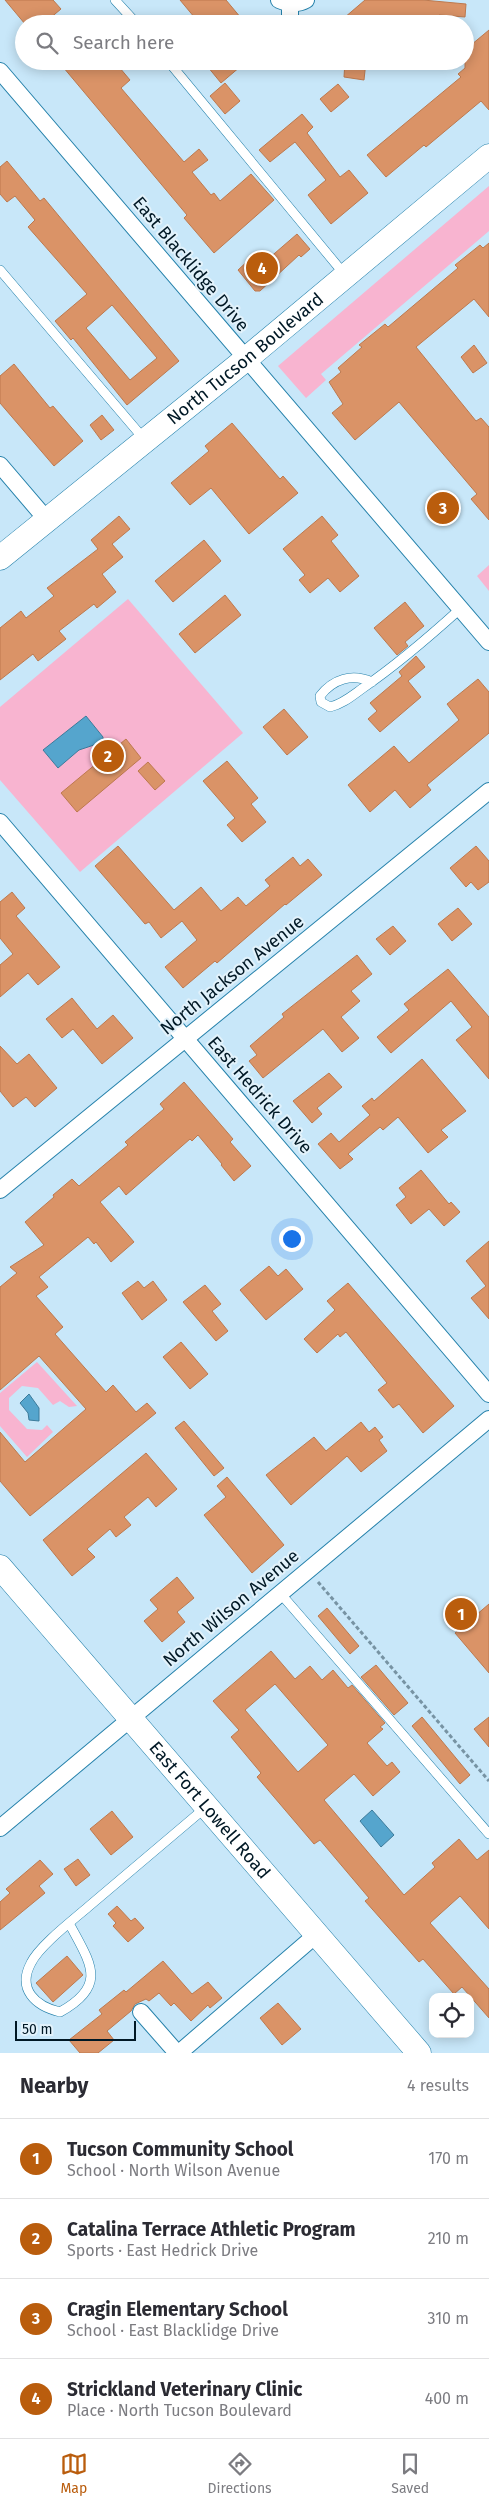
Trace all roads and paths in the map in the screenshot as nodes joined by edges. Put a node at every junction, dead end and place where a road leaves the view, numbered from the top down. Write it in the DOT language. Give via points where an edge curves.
graph roads {
  1 [pos="115,0"];
  2 [pos="292,1"];
  3 [pos="129,15"];
  4 [pos="291,15"];
  5 [pos="175,70"];
  6 [pos="0,72"];
  7 [pos="489,156"];
  8 [pos="0,270"];
  9 [pos="346,276"];
  10 [pos="246,359"];
  11 [pos="146,440"];
  12 [pos="0,465"];
  13 [pos="47,520"];
  14 [pos="0,558"];
  15 [pos="460,609"];
  16 [pos="489,642"];
  17 [pos="372,682"];
  18 [pos="489,791"];
  19 [pos="0,822"];
  20 [pos="185,1038"];
  21 [pos="0,1190"];
  22 [pos="489,1394"];
  23 [pos="489,1419"];
  24 [pos="0,1567"];
  25 [pos="308,1570"];
  26 [pos="280,1593"];
  27 [pos="131,1717"];
  28 [pos="489,1781"];
  29 [pos="207,1806"];
  30 [pos="0,1828"];
  31 [pos="489,1834"];
  32 [pos="69,1923"];
  33 [pos="317,1934"];
  34 [pos="141,2012"];
  35 [pos="178,2053"];
  36 [pos="419,2053"];
  1 -- 3 [label="lane"];
  2 -- 4 [label="street"];
  5 -- 9 [label="lane"];
  6 -- 10 [label="street, East Blacklidge Drive"];
  7 -- 9 [label="main road, North Tucson Boulevard"];
  8 -- 11 [label="lane"];
  9 -- 10 [label="main road, North Tucson Boulevard"];
  10 -- 11 [label="main road, North Tucson Boulevard"];
  10 -- 15 [label="street, East Blacklidge Drive"];
  11 -- 13 [label="main road, North Tucson Boulevard"];
  12 -- 13 [label="street"];
  13 -- 14 [label="main road, North Tucson Boulevard"];
  15 -- 16 [label="street, East Blacklidge Drive"];
  15 -- 17 [label="lane"];
  17 -- 17 [label="lane" via="338,705 330,707 320,702 320,696 336,682 354,676"];
  18 -- 20 [label="street, North Jackson Avenue"];
  19 -- 20 [label="street, East Hedrick Drive"];
  20 -- 21 [label="street, North Jackson Avenue"];
  20 -- 22 [label="street, East Hedrick Drive"];
  23 -- 25 [label="street, North Wilson Avenue"];
  24 -- 27 [label="main road, East Fort Lowell Road"];
  25 -- 26 [label="street, North Wilson Avenue"];
  25 -- 28 [label="path"];
  26 -- 27 [label="street, North Wilson Avenue"];
  26 -- 31 [label="lane"];
  27 -- 29 [label="main road, East Fort Lowell Road"];
  27 -- 30 [label="street, North Wilson Avenue"];
  29 -- 32 [label="lane"];
  29 -- 33 [label="main road, East Fort Lowell Road"];
  32 -- 32 [label="lane" via="31,1962 25,1980 31,1997 44,2008 60,2012 89,1990 91,1981 89,1965"];
  33 -- 35 [label="street"];
  33 -- 36 [label="main road, East Fort Lowell Road"];
  34 -- 35 [label="street"];
}
